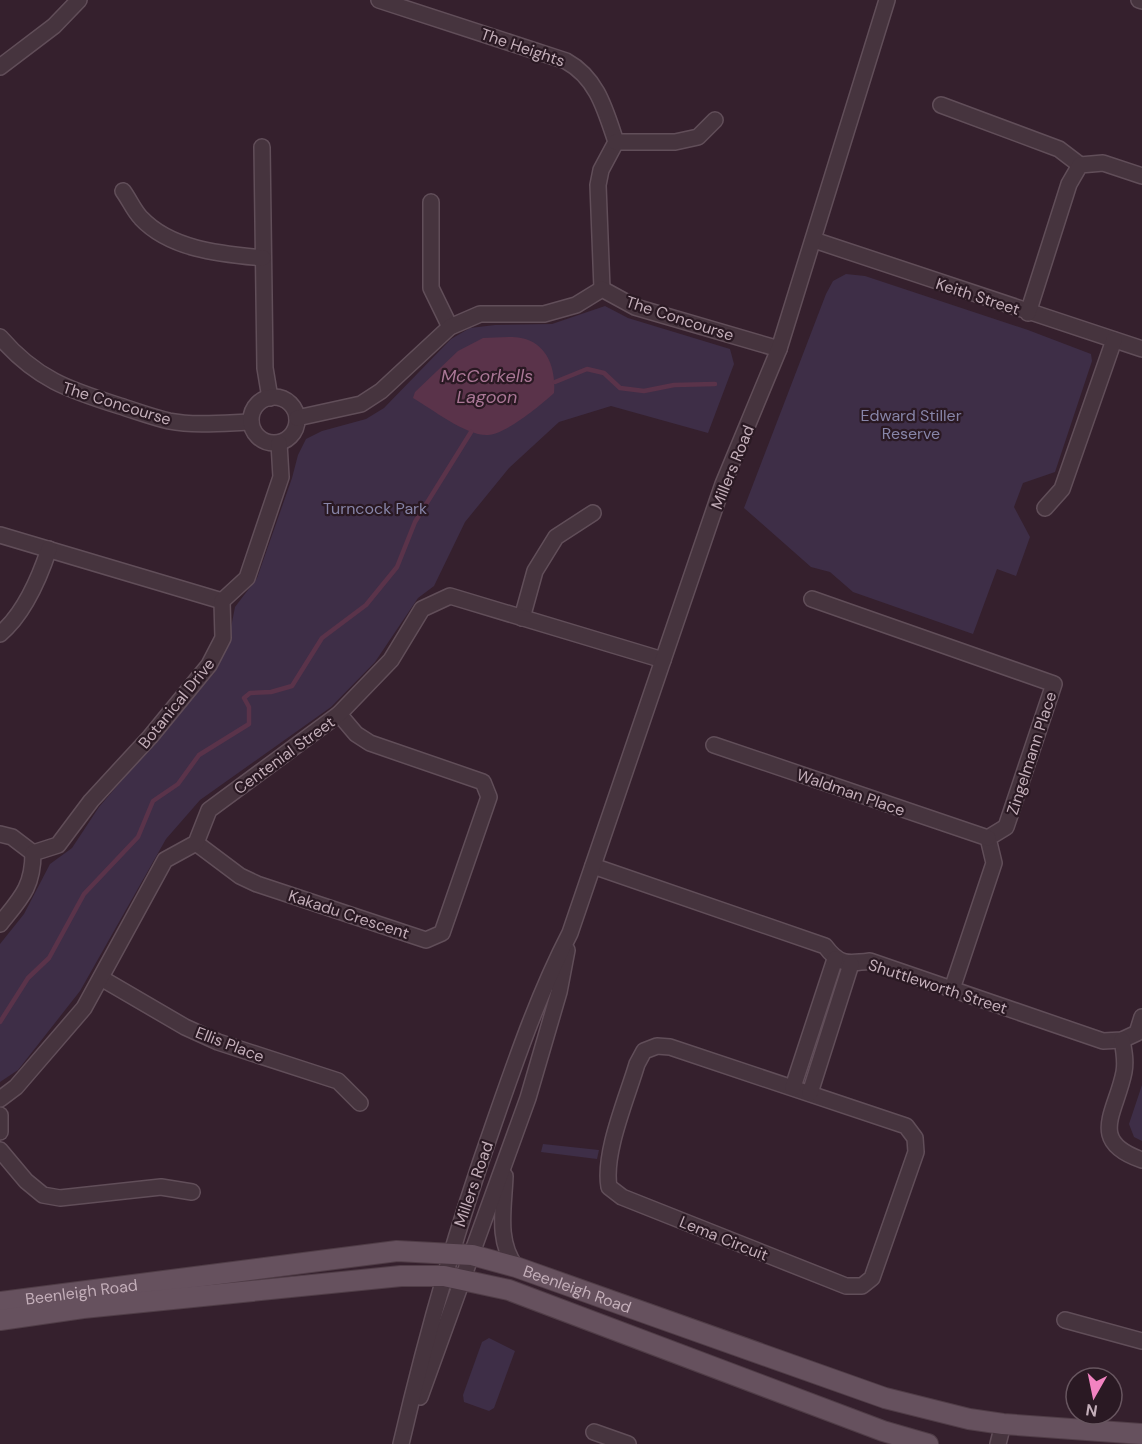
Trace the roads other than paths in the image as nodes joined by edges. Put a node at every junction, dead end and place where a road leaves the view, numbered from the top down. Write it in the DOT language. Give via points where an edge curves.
graph roads {
  1 [pos="79,0"];
  2 [pos="379,0"];
  3 [pos="887,0"];
  4 [pos="0,67"];
  5 [pos="941,105"];
  6 [pos="715,120"];
  7 [pos="616,142"];
  8 [pos="262,147"];
  9 [pos="1080,165"];
  10 [pos="1142,176"];
  11 [pos="123,191"];
  12 [pos="431,202"];
  13 [pos="814,240"];
  14 [pos="263,258"];
  15 [pos="602,289"];
  16 [pos="1028,313"];
  17 [pos="450,327"];
  18 [pos="0,337"];
  19 [pos="1114,340"];
  20 [pos="779,349"];
  21 [pos="1142,350"];
  22 [pos="270,398"];
  23 [pos="297,418"];
  24 [pos="251,422"];
  25 [pos="279,443"];
  26 [pos="1045,508"];
  27 [pos="593,513"];
  28 [pos="0,535"];
  29 [pos="49,549"];
  30 [pos="812,599"];
  31 [pos="222,601"];
  32 [pos="522,618"];
  33 [pos="0,634"];
  34 [pos="663,660"];
  35 [pos="339,714"];
  36 [pos="714,746"];
  37 [pos="0,834"];
  38 [pos="988,838"];
  39 [pos="196,843"];
  40 [pos="33,853"];
  41 [pos="593,866"];
  42 [pos="0,924"];
  43 [pos="570,933"];
  44 [pos="835,959"];
  45 [pos="851,964"];
  46 [pos="101,978"];
  47 [pos="952,989"];
  48 [pos="1142,1017"];
  49 [pos="1122,1040"];
  50 [pos="793,1087"];
  51 [pos="810,1093"];
  52 [pos="0,1099"];
  53 [pos="360,1103"];
  54 [pos="0,1115"];
  55 [pos="0,1132"];
  56 [pos="0,1150"];
  57 [pos="1142,1160"];
  58 [pos="506,1161"];
  59 [pos="192,1192"];
  60 [pos="450,1253"];
  61 [pos="472,1255"];
  62 [pos="516,1267"];
  63 [pos="444,1276"];
  64 [pos="464,1280"];
  65 [pos="0,1302"];
  66 [pos="0,1320"];
  67 [pos="1065,1320"];
  68 [pos="1142,1341"];
  69 [pos="1003,1424"];
  70 [pos="594,1432"];
  71 [pos="1142,1434"];
  72 [pos="401,1444"];
  73 [pos="628,1444"];
  74 [pos="928,1444"];
  75 [pos="998,1444"];
  1 -- 4 [label="street" via="54,26"];
  2 -- 7 [label="street, The Heights" via="581,69 595,87"];
  3 -- 13 [label="street, Millers Road"];
  5 -- 9 [label="street" via="1059,149"];
  6 -- 7 [label="street" via="698,137 675,142"];
  7 -- 15 [label="street" via="598,184"];
  8 -- 14 [label="street"];
  9 -- 10 [label="street" via="1103,163"];
  9 -- 16 [label="street" via="1069,184"];
  11 -- 14 [label="street" via="141,218 163,236 206,250"];
  12 -- 17 [label="street" via="431,288"];
  13 -- 16 [label="street, Keith Street"];
  13 -- 20 [label="street, Millers Road"];
  14 -- 22 [label="street" via="265,368"];
  15 -- 17 [label="street" via="576,305 544,314 480,314"];
  15 -- 20 [label="street, The Concourse" via="635,307"];
  16 -- 19 [label="street, Keith Street"];
  17 -- 23 [label="street" via="381,391 361,404"];
  18 -- 24 [label="street, The Concourse" via="38,374 66,389 169,421"];
  19 -- 21 [label="street, Keith Street"];
  19 -- 26 [label="street" via="1062,489"];
  20 -- 34 [label="street, Millers Road" via="723,484"];
  22 -- 23 [label="street" via="288,402"];
  22 -- 24 [label="street" via="256,406"];
  23 -- 25 [label="street" via="293,434"];
  24 -- 25 [label="street" via="262,441"];
  25 -- 31 [label="street" via="281,477 247,578"];
  27 -- 32 [label="street" via="556,537 536,571"];
  28 -- 29 [label="street"];
  29 -- 31 [label="street"];
  29 -- 33 [label="street" via="41,573 11,625"];
  30 -- 38 [label="street, Zingelmann Place" via="1054,684 1006,827"];
  31 -- 40 [label="street, Botanical Drive" via="223,638 209,665 58,845"];
  32 -- 34 [label="street, Centenial Street"];
  32 -- 35 [label="street, Centenial Street" via="450,596 422,609 391,660"];
  34 -- 41 [label="street, Millers Road"];
  35 -- 39 [label="street, Centenial Street" via="209,810"];
  35 -- 39 [label="street, Kakadu Crescent" via="370,743 483,782 489,797 442,933 426,940 257,884"];
  36 -- 38 [label="street, Waldman Place"];
  37 -- 40 [label="street" via="12,837"];
  38 -- 47 [label="street" via="994,863"];
  39 -- 46 [label="street" via="165,860"];
  40 -- 42 [label="street" via="33,874 26,892"];
  41 -- 43 [label="street, Millers Road"];
  41 -- 44 [label="street, Shuttleworth Street" via="825,946"];
  43 -- 58 [label="street, Millers Road" via="559,992"];
  43 -- 60 [label="street, Millers Road" via="525,1033"];
  44 -- 45 [label="street, Shuttleworth Street"];
  44 -- 50 [label="street"];
  45 -- 47 [label="street, Shuttleworth Street" via="870,961"];
  45 -- 51 [label="street"];
  46 -- 52 [label="street" via="84,1008 16,1087"];
  46 -- 53 [label="street, Ellis Place" via="218,1042 338,1081"];
  47 -- 49 [label="street, Shuttleworth Street" via="1103,1041"];
  48 -- 49 [label="street" via="1137,1033"];
  49 -- 57 [label="street" via="1126,1063 1108,1123 1110,1137 1121,1151"];
  50 -- 51 [label="street, Lema Circuit"];
  50 -- 51 [label="street, Lema Circuit" via="670,1047 644,1051 610,1156 609,1187 622,1197 846,1286 862,1286 872,1278 916,1152 915,1138 906,1126"];
  54 -- 55 [label="street"];
  56 -- 59 [label="street" via="43,1195 60,1198 161,1187"];
  58 -- 61 [label="street, Millers Road"];
  58 -- 62 [label="street" via="502,1238"];
  60 -- 61 [label="main road, Beenleigh Road"];
  60 -- 63 [label="street, Millers Road"];
  60 -- 65 [label="main road, Beenleigh Road" via="367,1255"];
  61 -- 62 [label="main road, Beenleigh Road"];
  61 -- 64 [label="street, Millers Road"];
  62 -- 69 [label="main road, Beenleigh Road" via="885,1398"];
  63 -- 64 [label="main road, Beenleigh Road"];
  63 -- 66 [label="main road, Beenleigh Road" via="402,1276"];
  63 -- 72 [label="street, Millers Road"];
  64 -- 72 [label="street, Millers Road"];
  64 -- 74 [label="main road, Beenleigh Road" via="509,1290 883,1431"];
  67 -- 68 [label="street"];
  69 -- 71 [label="main road, Beenleigh Road"];
  69 -- 75 [label="street"];
  70 -- 73 [label="street"];
}
